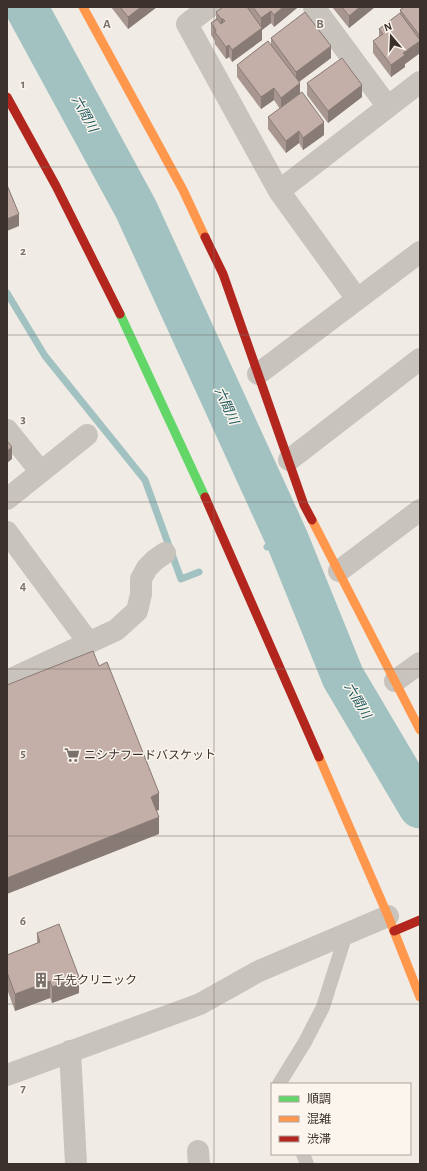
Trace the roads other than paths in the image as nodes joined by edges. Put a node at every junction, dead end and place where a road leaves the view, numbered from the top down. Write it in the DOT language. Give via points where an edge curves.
graph roads {
  1 [pos="83,7"];
  2 [pos="209,7"];
  3 [pos="314,7"];
  4 [pos="420,82"];
  5 [pos="7,97"];
  6 [pos="388,107"];
  7 [pos="279,191"];
  8 [pos="420,252"];
  9 [pos="357,299"];
  10 [pos="420,359"];
  11 [pos="258,374"];
  12 [pos="7,430"];
  13 [pos="87,435"];
  14 [pos="289,460"];
  15 [pos="41,472"];
  16 [pos="7,500"];
  17 [pos="420,510"];
  18 [pos="7,532"];
  19 [pos="165,552"];
  20 [pos="339,571"];
  21 [pos="89,643"];
  22 [pos="420,663"];
  23 [pos="7,681"];
  24 [pos="395,681"];
  25 [pos="420,730"];
  26 [pos="420,920"];
  27 [pos="391,924"];
  28 [pos="346,934"];
  29 [pos="420,997"];
  30 [pos="70,1051"];
  31 [pos="7,1075"];
  32 [pos="280,1083"];
  33 [pos="76,1164"];
  1 -- 11 [label="street" via="197,218 223,274"];
  2 -- 7 [label="street" via="187,24"];
  3 -- 6 [label="street"];
  4 -- 6 [label="street"];
  5 -- 27 [label="street" via="93,259 177,434"];
  6 -- 7 [label="street"];
  7 -- 9 [label="street"];
  8 -- 9 [label="street"];
  9 -- 11 [label="street"];
  10 -- 14 [label="street"];
  11 -- 14 [label="street"];
  12 -- 15 [label="street"];
  13 -- 15 [label="street"];
  14 -- 20 [label="street" via="304,504"];
  15 -- 16 [label="street"];
  17 -- 20 [label="street"];
  18 -- 21 [label="street"];
  19 -- 21 [label="street" via="154,560 141,579 137,611 116,630"];
  20 -- 24 [label="street"];
  21 -- 23 [label="street"];
  22 -- 24 [label="street"];
  24 -- 25 [label="street"];
  26 -- 27 [label="street"];
  27 -- 28 [label="street"];
  27 -- 29 [label="street"];
  28 -- 30 [label="street" via="257,972 200,1004"];
  28 -- 32 [label="lane" via="323,1007"];
  30 -- 31 [label="street"];
  30 -- 33 [label="street"];
}
